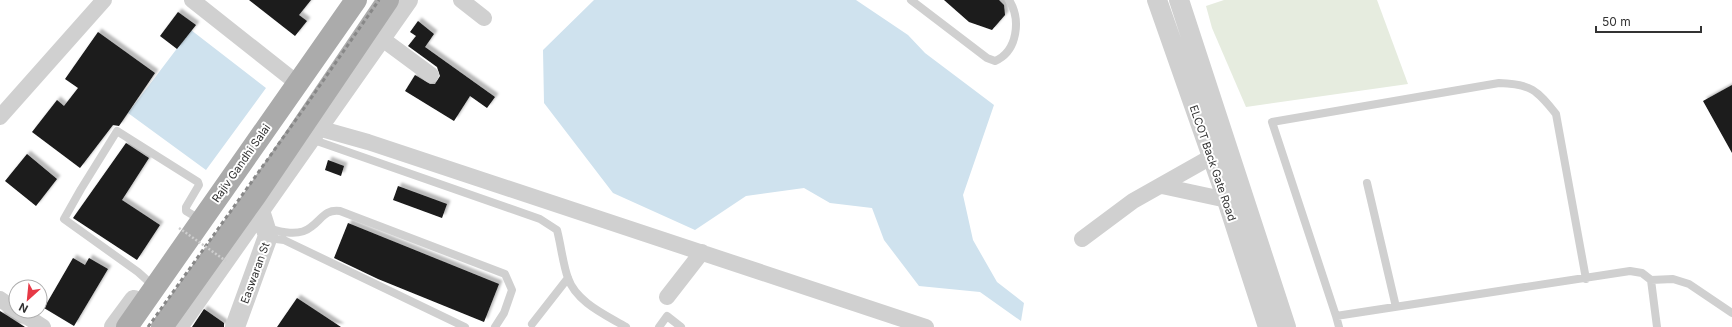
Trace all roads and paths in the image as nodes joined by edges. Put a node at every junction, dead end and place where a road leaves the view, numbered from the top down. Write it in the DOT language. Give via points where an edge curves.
graph roads {
  1 [pos="104,0"];
  2 [pos="192,0"];
  3 [pos="343,0"];
  4 [pos="356,0"];
  5 [pos="388,0"];
  6 [pos="408,0"];
  7 [pos="461,0"];
  8 [pos="911,0"];
  9 [pos="1009,0"];
  10 [pos="1157,0"];
  11 [pos="1179,0"];
  12 [pos="484,18"];
  13 [pos="1186,21"];
  14 [pos="1165,25"];
  15 [pos="381,38"];
  16 [pos="431,74"];
  17 [pos="301,77"];
  18 [pos="0,118"];
  19 [pos="314,133"];
  20 [pos="1211,157"];
  21 [pos="1367,182"];
  22 [pos="1162,186"];
  23 [pos="220,194"];
  24 [pos="1227,200"];
  25 [pos="196,217"];
  26 [pos="262,218"];
  27 [pos="179,228"];
  28 [pos="1082,239"];
  29 [pos="702,252"];
  30 [pos="226,261"];
  31 [pos="568,278"];
  32 [pos="1586,278"];
  33 [pos="1650,280"];
  34 [pos="148,281"];
  35 [pos="667,297"];
  36 [pos="1396,307"];
  37 [pos="1732,313"];
  38 [pos="1336,316"];
  39 [pos="30,319"];
  40 [pos="532,324"];
  41 [pos="909,324"];
  42 [pos="42,327"];
  43 [pos="114,327"];
  44 [pos="127,327"];
  45 [pos="162,327"];
  46 [pos="178,327"];
  47 [pos="235,327"];
  48 [pos="465,327"];
  49 [pos="495,327"];
  50 [pos="626,327"];
  51 [pos="659,327"];
  52 [pos="681,327"];
  53 [pos="926,327"];
  54 [pos="1268,327"];
  55 [pos="1286,327"];
  56 [pos="1339,327"];
  57 [pos="1657,327"];
  1 -- 18 [label="street"];
  2 -- 17 [label="street"];
  3 -- 17 [label="street"];
  4 -- 17 [label="main road, Rajiv Gandhi Salai"];
  5 -- 26 [label="main road"];
  6 -- 15 [label="street"];
  7 -- 12 [label="street"];
  8 -- 9 [label="lane" via="987,58 995,61 1002,58 1007,51 1016,30 1017,19"];
  10 -- 14 [label="street, ELCOT Back Gate Road"];
  11 -- 13 [label="street, ELCOT Back Gate Road"];
  13 -- 14 [label="street"];
  13 -- 55 [label="street, ELCOT Back Gate Road"];
  14 -- 20 [label="street, ELCOT Back Gate Road"];
  15 -- 16 [label="street"];
  15 -- 19 [label="street"];
  17 -- 23 [label="main road, Rajiv Gandhi Salai"];
  19 -- 26 [label="street"];
  19 -- 29 [label="street" via="368,142"];
  19 -- 31 [label="lane" via="540,219 556,230"];
  20 -- 22 [label="street"];
  20 -- 24 [label="street, ELCOT Back Gate Road"];
  21 -- 36 [label="lane"];
  22 -- 24 [label="street"];
  22 -- 28 [label="street" via="1133,201"];
  23 -- 25 [label="street"];
  23 -- 44 [label="main road, Rajiv Gandhi Salai"];
  24 -- 54 [label="street, ELCOT Back Gate Road"];
  25 -- 34 [label="street"];
  25 -- 34 [label="lane" via="186,211 186,207 199,185 198,182 117,131 64,219"];
  26 -- 45 [label="main road"];
  26 -- 46 [label="street"];
  26 -- 47 [label="street, Easwaran St"];
  26 -- 48 [label="lane" via="284,240"];
  26 -- 49 [label="lane" via="287,233 299,232 310,228 322,215 332,210 340,211 505,274 512,290 504,313"];
  27 -- 30 [label="path, bridge"];
  29 -- 35 [label="street"];
  29 -- 41 [label="street"];
  31 -- 40 [label="lane"];
  31 -- 50 [label="lane" via="576,292 591,306"];
  32 -- 33 [label="lane" via="1630,271 1642,273"];
  32 -- 36 [label="lane"];
  32 -- 38 [label="lane" via="1556,114 1540,95 1520,84 1499,83 1272,122"];
  33 -- 37 [label="lane" via="1673,279 1689,284"];
  33 -- 57 [label="lane"];
  34 -- 43 [label="street"];
  36 -- 38 [label="lane"];
  38 -- 56 [label="lane"];
  39 -- 42 [label="street"];
  41 -- 53 [label="street"];
  51 -- 52 [label="lane" via="667,316"];
}
